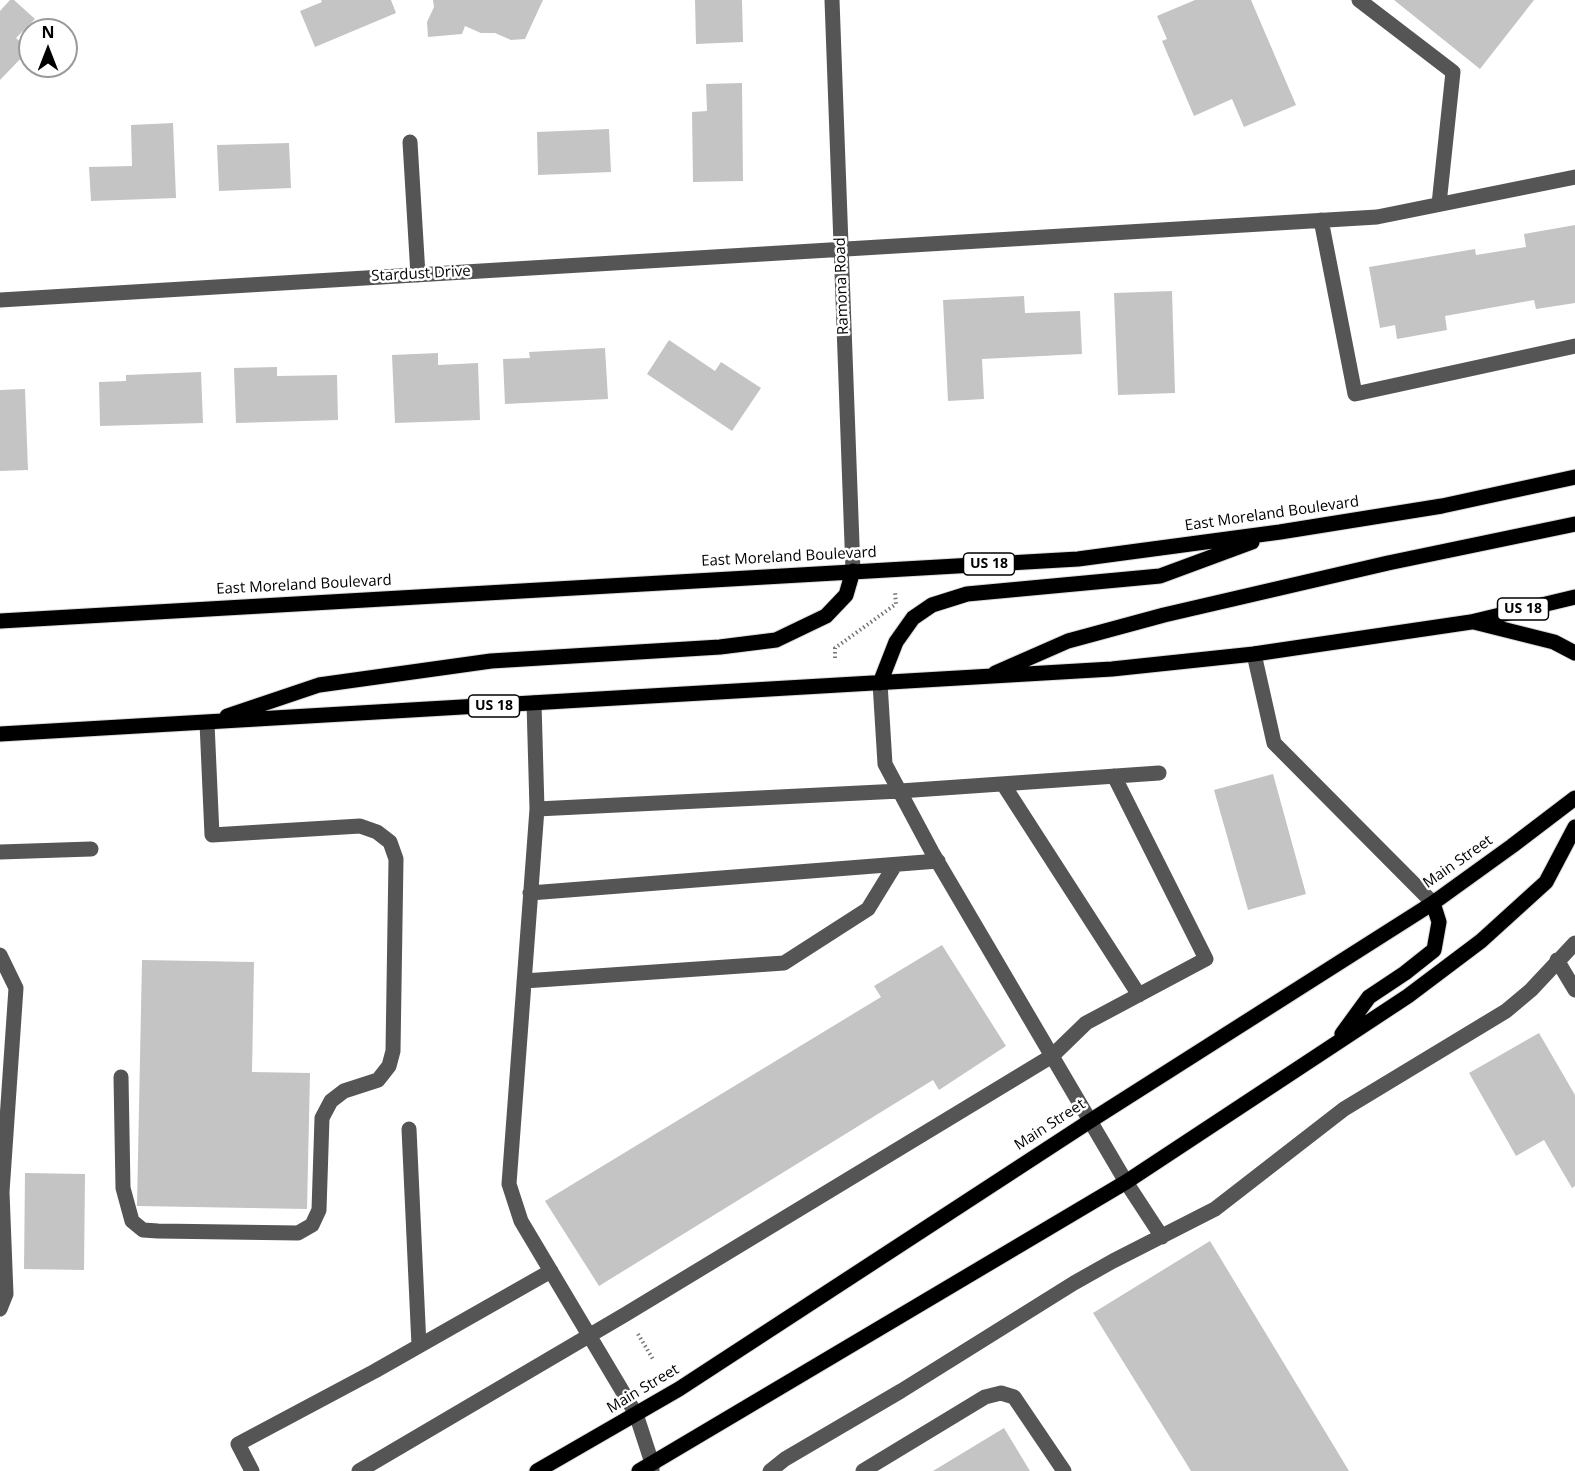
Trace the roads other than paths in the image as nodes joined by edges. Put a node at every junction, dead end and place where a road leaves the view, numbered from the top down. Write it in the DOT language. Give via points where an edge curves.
graph roads {
  1 [pos="832,0"];
  2 [pos="1359,0"];
  3 [pos="410,142"];
  4 [pos="1575,177"];
  5 [pos="1439,204"];
  6 [pos="1321,220"];
  7 [pos="841,250"];
  8 [pos="418,274"];
  9 [pos="0,300"];
  10 [pos="1575,346"];
  11 [pos="1575,477"];
  12 [pos="1575,524"];
  13 [pos="1280,532"];
  14 [pos="853,572"];
  15 [pos="1575,597"];
  16 [pos="0,621"];
  17 [pos="1471,622"];
  18 [pos="1575,653"];
  19 [pos="1254,654"];
  20 [pos="987,676"];
  21 [pos="880,683"];
  22 [pos="534,703"];
  23 [pos="207,723"];
  24 [pos="0,734"];
  25 [pos="1159,773"];
  26 [pos="1114,776"];
  27 [pos="1003,784"];
  28 [pos="900,791"];
  29 [pos="1575,798"];
  30 [pos="537,809"];
  31 [pos="1575,827"];
  32 [pos="91,849"];
  33 [pos="0,852"];
  34 [pos="938,861"];
  35 [pos="895,865"];
  36 [pos="530,893"];
  37 [pos="1433,903"];
  38 [pos="1575,943"];
  39 [pos="0,955"];
  40 [pos="1557,960"];
  41 [pos="524,981"];
  42 [pos="1575,990"];
  43 [pos="1139,995"];
  44 [pos="1337,1042"];
  45 [pos="1052,1056"];
  46 [pos="121,1077"];
  47 [pos="1090,1121"];
  48 [pos="410,1129"];
  49 [pos="1126,1182"];
  50 [pos="1162,1237"];
  51 [pos="551,1271"];
  52 [pos="0,1309"];
  53 [pos="589,1336"];
  54 [pos="419,1346"];
  55 [pos="636,1414"];
  56 [pos="648,1468"];
  57 [pos="252,1471"];
  58 [pos="359,1471"];
  59 [pos="537,1471"];
  60 [pos="770,1471"];
  61 [pos="862,1471"];
  62 [pos="1065,1471"];
  1 -- 7 [label="street, Ramona Road"];
  2 -- 5 [label="street" via="1453,72"];
  3 -- 8 [label="street"];
  4 -- 5 [label="street, Stardust Drive"];
  5 -- 6 [label="street, Stardust Drive" via="1377,217"];
  6 -- 7 [label="street, Stardust Drive"];
  6 -- 10 [label="street" via="1355,394"];
  7 -- 8 [label="street, Stardust Drive"];
  7 -- 14 [label="street, Ramona Road"];
  8 -- 9 [label="street, Stardust Drive"];
  11 -- 13 [label="main road, East Moreland Boulevard / US 18" via="1442,506"];
  12 -- 20 [label="main road" via="1388,562 1164,615 1068,641"];
  13 -- 14 [label="main road, East Moreland Boulevard / US 18" via="1078,559"];
  13 -- 21 [label="main road" via="1160,576 967,594 932,605 913,618 896,642"];
  14 -- 16 [label="main road, East Moreland Boulevard / US 18"];
  14 -- 23 [label="main road" via="846,595 826,616 776,640 491,661 319,685"];
  15 -- 17 [label="main road, US 18"];
  17 -- 18 [label="main road" via="1554,642"];
  17 -- 19 [label="main road, US 18"];
  19 -- 20 [label="main road, US 18" via="1112,669"];
  19 -- 37 [label="street" via="1274,743"];
  20 -- 21 [label="main road, US 18"];
  21 -- 22 [label="main road, US 18"];
  21 -- 28 [label="street" via="885,765"];
  22 -- 23 [label="main road, US 18"];
  22 -- 30 [label="street"];
  23 -- 24 [label="main road, US 18"];
  23 -- 46 [label="street" via="212,835 360,826 390,842 396,859 393,1050 389,1066 378,1080 344,1091 331,1101 322,1118 319,1210 312,1225 298,1233 143,1230 132,1221 123,1188"];
  25 -- 26 [label="street"];
  26 -- 27 [label="street"];
  26 -- 43 [label="street" via="1206,959"];
  27 -- 28 [label="street"];
  27 -- 43 [label="street"];
  28 -- 30 [label="street"];
  28 -- 34 [label="street"];
  29 -- 37 [label="main road, Main Street"];
  30 -- 36 [label="street"];
  31 -- 44 [label="main road" via="1546,882 1489,934 1408,996"];
  32 -- 33 [label="street"];
  34 -- 35 [label="street"];
  34 -- 45 [label="street"];
  35 -- 36 [label="street"];
  35 -- 41 [label="street" via="868,909 784,963"];
  36 -- 41 [label="street"];
  37 -- 44 [label="main road" via="1439,922 1434,950 1369,997"];
  37 -- 47 [label="main road, Main Street"];
  38 -- 40 [label="street"];
  39 -- 52 [label="street" via="16,988 2,1192 6,1294"];
  40 -- 42 [label="street"];
  40 -- 50 [label="street" via="1506,1011 1344,1109 1215,1209"];
  41 -- 51 [label="street" via="510,1184 521,1221"];
  43 -- 45 [label="street" via="1086,1023"];
  44 -- 49 [label="main road"];
  45 -- 47 [label="street"];
  45 -- 53 [label="street"];
  47 -- 49 [label="street"];
  47 -- 55 [label="main road, Main Street"];
  48 -- 54 [label="street"];
  49 -- 50 [label="street"];
  49 -- 56 [label="main road"];
  50 -- 60 [label="street" via="1074,1283"];
  51 -- 53 [label="street"];
  51 -- 54 [label="street"];
  53 -- 55 [label="street"];
  53 -- 58 [label="street"];
  54 -- 57 [label="street" via="238,1444"];
  55 -- 56 [label="street"];
  55 -- 59 [label="main road, Main Street"];
  61 -- 62 [label="street" via="985,1397 1001,1393 1014,1397"];
}
